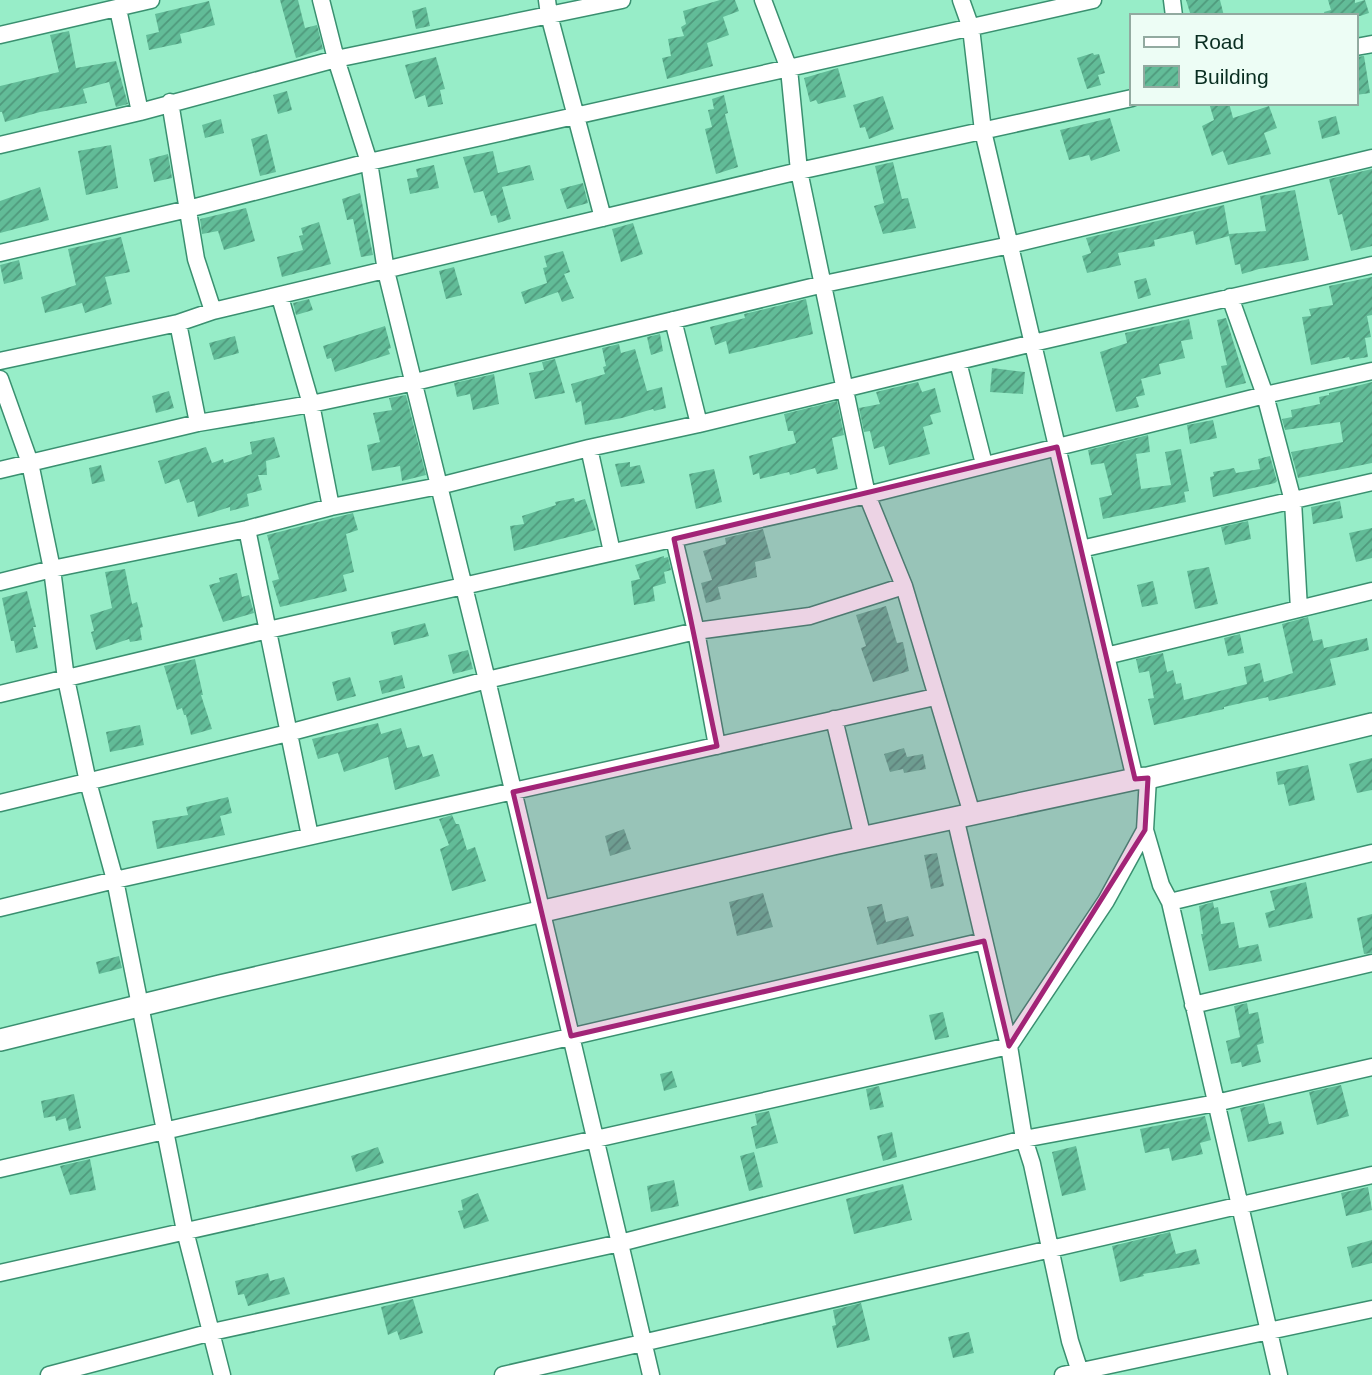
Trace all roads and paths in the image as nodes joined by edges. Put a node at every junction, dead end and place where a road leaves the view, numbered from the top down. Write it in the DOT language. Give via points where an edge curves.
graph roads {
  1 [pos="150,0"];
  2 [pos="321,0"];
  3 [pos="622,0"];
  4 [pos="762,0"];
  5 [pos="961,0"];
  6 [pos="1093,0"];
  7 [pos="548,8"];
  8 [pos="118,9"];
  9 [pos="971,28"];
  10 [pos="0,34"];
  11 [pos="336,59"];
  12 [pos="789,69"];
  13 [pos="1130,98"];
  14 [pos="170,102"];
  15 [pos="140,112"];
  16 [pos="576,117"];
  17 [pos="983,131"];
  18 [pos="0,145"];
  19 [pos="1372,158"];
  20 [pos="369,163"];
  21 [pos="799,171"];
  22 [pos="188,209"];
  23 [pos="603,218"];
  24 [pos="1010,245"];
  25 [pos="0,253"];
  26 [pos="1372,265"];
  27 [pos="386,271"];
  28 [pos="824,284"];
  29 [pos="280,297"];
  30 [pos="1230,297"];
  31 [pos="213,311"];
  32 [pos="673,320"];
  33 [pos="178,323"];
  34 [pos="1033,343"];
  35 [pos="0,361"];
  36 [pos="958,362"];
  37 [pos="1372,371"];
  38 [pos="0,379"];
  39 [pos="415,382"];
  40 [pos="846,389"];
  41 [pos="1265,395"];
  42 [pos="311,404"];
  43 [pos="198,423"];
  44 [pos="699,424"];
  45 [pos="1057,447"];
  46 [pos="589,448"];
  47 [pos="30,463"];
  48 [pos="984,464"];
  49 [pos="0,470"];
  50 [pos="1372,482"];
  51 [pos="439,486"];
  52 [pos="867,495"];
  53 [pos="1293,501"];
  54 [pos="331,507"];
  55 [pos="247,529"];
  56 [pos="674,539"];
  57 [pos="1081,549"];
  58 [pos="612,552"];
  59 [pos="52,569"];
  60 [pos="0,582"];
  61 [pos="463,586"];
  62 [pos="904,586"];
  63 [pos="1372,591"];
  64 [pos="1299,609"];
  65 [pos="268,630"];
  66 [pos="696,631"];
  67 [pos="1106,656"];
  68 [pos="66,679"];
  69 [pos="487,680"];
  70 [pos="0,694"];
  71 [pos="935,697"];
  72 [pos="834,719"];
  73 [pos="1372,724"];
  74 [pos="288,733"];
  75 [pos="717,746"];
  76 [pos="1141,778"];
  77 [pos="88,782"];
  78 [pos="513,792"];
  79 [pos="0,803"];
  80 [pos="963,816"];
  81 [pos="1145,830"];
  82 [pos="310,836"];
  83 [pos="863,838"];
  84 [pos="1371,856"];
  85 [pos="115,880"];
  86 [pos="1170,902"];
  87 [pos="0,908"];
  88 [pos="542,912"];
  89 [pos="984,941"];
  90 [pos="1372,963"];
  91 [pos="1193,1005"];
  92 [pos="142,1007"];
  93 [pos="571,1036"];
  94 [pos="0,1040"];
  95 [pos="1009,1046"];
  96 [pos="1372,1067"];
  97 [pos="1216,1103"];
  98 [pos="163,1130"];
  99 [pos="596,1139"];
  100 [pos="1024,1139"];
  101 [pos="0,1169"];
  102 [pos="1372,1175"];
  103 [pos="1240,1205"];
  104 [pos="185,1231"];
  105 [pos="620,1243"];
  106 [pos="1051,1247"];
  107 [pos="0,1273"];
  108 [pos="1372,1309"];
  109 [pos="212,1332"];
  110 [pos="1269,1332"];
  111 [pos="643,1343"];
  112 [pos="1081,1373"];
  113 [pos="49,1375"];
  114 [pos="222,1375"];
  115 [pos="503,1375"];
  116 [pos="651,1375"];
  117 [pos="1063,1375"];
  118 [pos="1279,1375"];
  1 -- 8 [label="street"];
  2 -- 11 [label="street"];
  3 -- 7 [label="street"];
  4 -- 12 [label="street"];
  5 -- 9 [label="street"];
  6 -- 9 [label="street"];
  7 -- 11 [label="street"];
  7 -- 16 [label="street"];
  8 -- 10 [label="street"];
  8 -- 15 [label="street"];
  9 -- 12 [label="street"];
  9 -- 17 [label="street"];
  11 -- 14 [label="street"];
  11 -- 20 [label="street"];
  12 -- 16 [label="street"];
  12 -- 21 [label="street"];
  13 -- 17 [label="street"];
  14 -- 15 [label="street"];
  14 -- 22 [label="street"];
  15 -- 18 [label="street"];
  16 -- 20 [label="street"];
  16 -- 23 [label="street"];
  17 -- 21 [label="street"];
  17 -- 24 [label="street"];
  19 -- 24 [label="street"];
  20 -- 22 [label="street"];
  20 -- 27 [label="street"];
  21 -- 23 [label="street"];
  21 -- 28 [label="street"];
  22 -- 25 [label="street"];
  22 -- 31 [label="street"];
  23 -- 27 [label="street"];
  24 -- 28 [label="street"];
  24 -- 34 [label="street"];
  26 -- 30 [label="street"];
  27 -- 29 [label="street"];
  27 -- 39 [label="street"];
  28 -- 32 [label="street"];
  28 -- 40 [label="street"];
  29 -- 31 [label="street"];
  29 -- 42 [label="street"];
  30 -- 34 [label="street"];
  30 -- 41 [label="street"];
  31 -- 33 [label="street"];
  32 -- 39 [label="street"];
  32 -- 44 [label="street"];
  33 -- 35 [label="street"];
  33 -- 43 [label="street"];
  34 -- 36 [label="street"];
  34 -- 45 [label="street"];
  36 -- 40 [label="street"];
  36 -- 48 [label="street"];
  37 -- 41 [label="street"];
  38 -- 47 [label="street"];
  39 -- 42 [label="street"];
  39 -- 51 [label="street"];
  40 -- 44 [label="street"];
  40 -- 52 [label="street"];
  41 -- 45 [label="street"];
  41 -- 53 [label="street"];
  42 -- 43 [label="street"];
  42 -- 54 [label="street"];
  43 -- 47 [label="street"];
  44 -- 46 [label="street"];
  45 -- 48 [label="street"];
  45 -- 57 [label="street"];
  46 -- 51 [label="street"];
  46 -- 58 [label="street"];
  47 -- 49 [label="street"];
  47 -- 59 [label="street"];
  48 -- 52 [label="street"];
  50 -- 53 [label="street"];
  51 -- 54 [label="street"];
  51 -- 61 [label="street"];
  52 -- 56 [label="street"];
  52 -- 62 [label="street"];
  53 -- 57 [label="street"];
  53 -- 64 [label="street"];
  54 -- 55 [label="street"];
  55 -- 59 [label="street"];
  55 -- 65 [label="street"];
  56 -- 58 [label="street"];
  56 -- 66 [label="street"];
  57 -- 67 [label="street"];
  58 -- 61 [label="street"];
  59 -- 60 [label="street"];
  59 -- 68 [label="street"];
  61 -- 65 [label="street"];
  61 -- 69 [label="street"];
  62 -- 66 [label="street" via="810,616"];
  62 -- 71 [label="street"];
  63 -- 64 [label="street"];
  64 -- 67 [label="street"];
  65 -- 68 [label="street"];
  65 -- 74 [label="street"];
  66 -- 69 [label="street"];
  66 -- 75 [label="street"];
  67 -- 76 [label="street"];
  68 -- 70 [label="street"];
  68 -- 77 [label="street"];
  69 -- 74 [label="street"];
  69 -- 78 [label="street"];
  71 -- 72 [label="street"];
  71 -- 80 [label="street"];
  72 -- 75 [label="street"];
  72 -- 83 [label="street"];
  73 -- 76 [label="street"];
  74 -- 77 [label="street"];
  74 -- 82 [label="street"];
  75 -- 78 [label="street"];
  76 -- 80 [label="street"];
  76 -- 81 [label="street"];
  77 -- 79 [label="street"];
  77 -- 85 [label="street"];
  78 -- 82 [label="street"];
  78 -- 88 [label="street"];
  80 -- 83 [label="street"];
  80 -- 89 [label="street"];
  81 -- 86 [label="street"];
  81 -- 95 [label="street" via="1106,901"];
  82 -- 85 [label="street"];
  83 -- 88 [label="street"];
  84 -- 86 [label="street"];
  85 -- 87 [label="street"];
  85 -- 92 [label="street"];
  86 -- 91 [label="street"];
  88 -- 92 [label="street"];
  88 -- 93 [label="street"];
  89 -- 93 [label="street"];
  89 -- 95 [label="street"];
  90 -- 91 [label="street"];
  91 -- 97 [label="street"];
  92 -- 94 [label="street"];
  92 -- 98 [label="street"];
  93 -- 98 [label="street"];
  93 -- 99 [label="street"];
  95 -- 99 [label="street"];
  95 -- 100 [label="street"];
  96 -- 97 [label="street"];
  97 -- 100 [label="street"];
  97 -- 103 [label="street"];
  98 -- 101 [label="street"];
  98 -- 104 [label="street"];
  99 -- 104 [label="street"];
  99 -- 105 [label="street"];
  100 -- 105 [label="street"];
  100 -- 106 [label="street"];
  102 -- 103 [label="street"];
  103 -- 106 [label="street"];
  103 -- 110 [label="street"];
  104 -- 107 [label="street"];
  104 -- 109 [label="street"];
  105 -- 109 [label="street"];
  105 -- 111 [label="street"];
  106 -- 111 [label="street"];
  106 -- 112 [label="street"];
  108 -- 110 [label="street"];
  109 -- 113 [label="street"];
  109 -- 114 [label="street"];
  110 -- 112 [label="street"];
  110 -- 118 [label="street"];
  111 -- 115 [label="street"];
  111 -- 116 [label="street"];
  112 -- 117 [label="street"];
}
